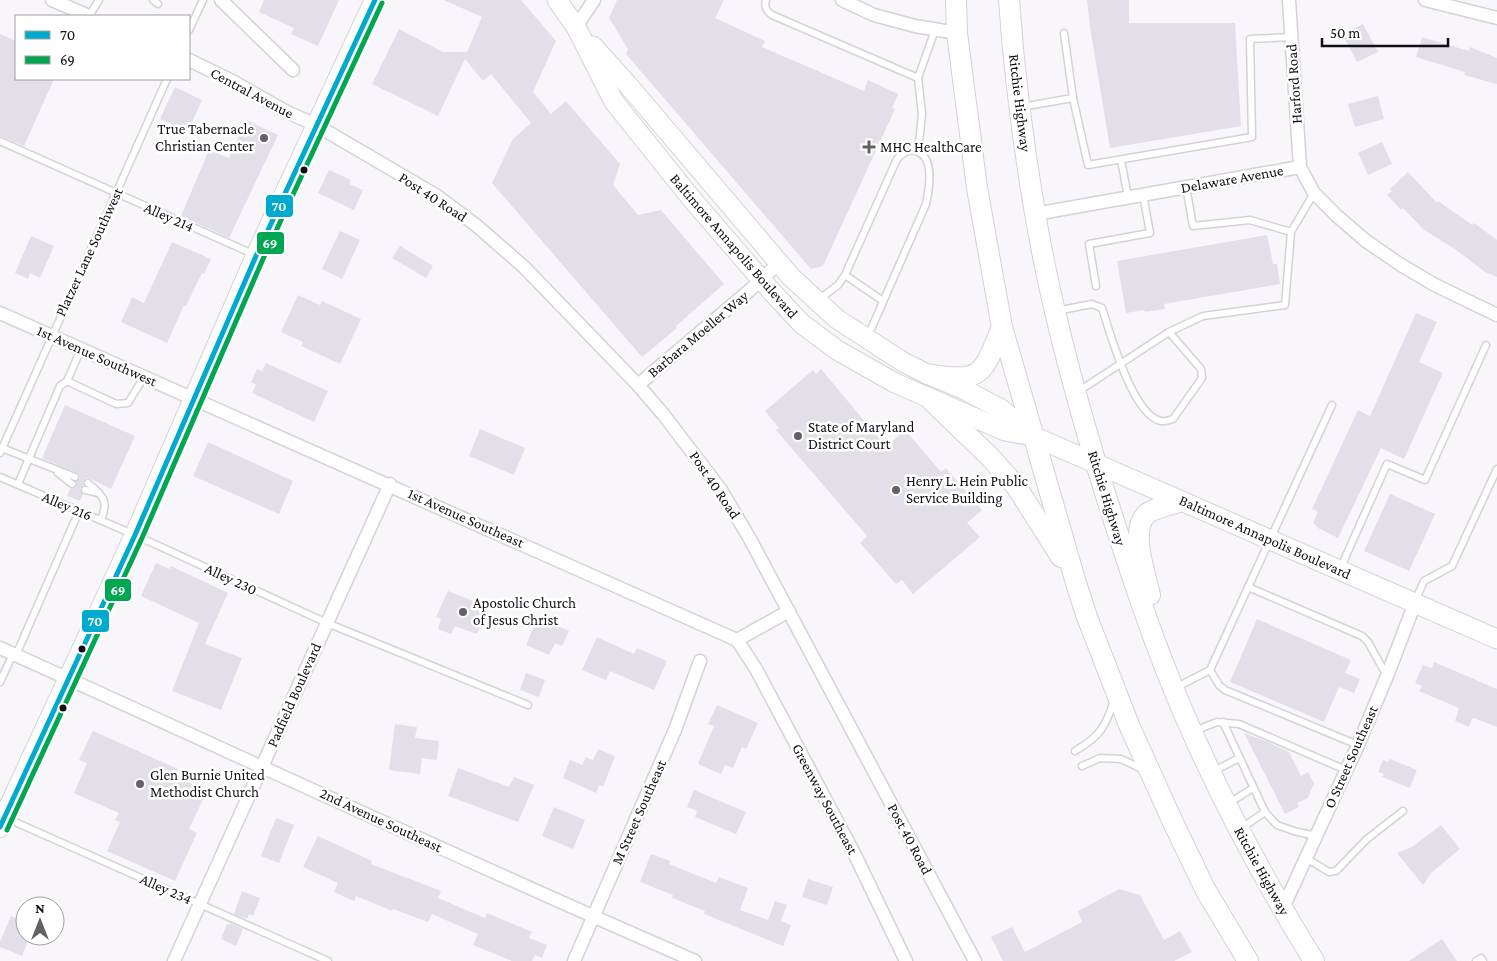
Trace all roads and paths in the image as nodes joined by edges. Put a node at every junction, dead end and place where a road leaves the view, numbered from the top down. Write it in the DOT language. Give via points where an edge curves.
graph roads {
  1 [pos="52,0"];
  2 [pos="99,0"];
  3 [pos="203,0"];
  4 [pos="221,0"];
  5 [pos="375,0"];
  6 [pos="557,0"];
  7 [pos="594,0"];
  8 [pos="766,0"];
  9 [pos="842,0"];
  10 [pos="956,0"];
  11 [pos="1009,0"];
  12 [pos="1289,0"];
  13 [pos="1425,0"];
  14 [pos="87,15"];
  15 [pos="90,15"];
  16 [pos="1497,18"];
  17 [pos="576,27"];
  18 [pos="190,28"];
  19 [pos="935,30"];
  20 [pos="957,33"];
  21 [pos="1064,33"];
  22 [pos="1291,36"];
  23 [pos="190,60"];
  24 [pos="293,70"];
  25 [pos="918,78"];
  26 [pos="167,80"];
  27 [pos="1073,98"];
  28 [pos="1020,107"];
  29 [pos="316,125"];
  30 [pos="0,140"];
  31 [pos="918,152"];
  32 [pos="1121,160"];
  33 [pos="1300,167"];
  34 [pos="1186,187"];
  35 [pos="117,193"];
  36 [pos="1314,193"];
  37 [pos="1144,195"];
  38 [pos="1128,197"];
  39 [pos="1035,214"];
  40 [pos="1291,232"];
  41 [pos="256,256"];
  42 [pos="779,263"];
  43 [pos="845,275"];
  44 [pos="761,280"];
  45 [pos="1096,286"];
  46 [pos="817,300"];
  47 [pos="883,301"];
  48 [pos="1055,312"];
  49 [pos="0,313"];
  50 [pos="1497,315"];
  51 [pos="1002,327"];
  52 [pos="1169,332"];
  53 [pos="51,336"];
  54 [pos="866,339"];
  55 [pos="1486,345"];
  56 [pos="81,349"];
  57 [pos="1120,363"];
  58 [pos="927,374"];
  59 [pos="144,377"];
  60 [pos="67,381"];
  61 [pos="638,385"];
  62 [pos="1076,393"];
  63 [pos="193,399"];
  64 [pos="931,400"];
  65 [pos="1332,406"];
  66 [pos="1033,436"];
  67 [pos="1,450"];
  68 [pos="29,459"];
  69 [pos="1096,464"];
  70 [pos="1497,469"];
  71 [pos="55,470"];
  72 [pos="0,477"];
  73 [pos="76,477"];
  74 [pos="88,482"];
  75 [pos="18,484"];
  76 [pos="72,484"];
  77 [pos="390,484"];
  78 [pos="85,490"];
  79 [pos="100,493"];
  80 [pos="1181,501"];
  81 [pos="79,511"];
  82 [pos="101,520"];
  83 [pos="135,535"];
  84 [pos="1270,540"];
  85 [pos="1339,570"];
  86 [pos="1076,582"];
  87 [pos="1248,587"];
  88 [pos="1415,603"];
  89 [pos="789,611"];
  90 [pos="327,623"];
  91 [pos="1497,638"];
  92 [pos="737,640"];
  93 [pos="0,648"];
  94 [pos="15,654"];
  95 [pos="700,661"];
  96 [pos="1164,666"];
  97 [pos="1210,670"];
  98 [pos="1387,676"];
  99 [pos="68,678"];
  100 [pos="0,682"];
  101 [pos="1174,689"];
  102 [pos="1116,692"];
  103 [pos="528,705"];
  104 [pos="1223,722"];
  105 [pos="1193,731"];
  106 [pos="1358,745"];
  107 [pos="1074,751"];
  108 [pos="1239,758"];
  109 [pos="262,766"];
  110 [pos="1082,766"];
  111 [pos="1346,770"];
  112 [pos="1211,772"];
  113 [pos="1153,777"];
  114 [pos="1253,788"];
  115 [pos="1226,804"];
  116 [pos="1404,811"];
  117 [pos="1265,812"];
  118 [pos="1,820"];
  119 [pos="1239,830"];
  120 [pos="1316,836"];
  121 [pos="1306,858"];
  122 [pos="200,903"];
  123 [pos="1282,910"];
  124 [pos="593,917"];
  125 [pos="174,961"];
  126 [pos="328,961"];
  127 [pos="574,961"];
  128 [pos="694,961"];
  129 [pos="906,961"];
  130 [pos="975,961"];
  131 [pos="1248,961"];
  132 [pos="1314,961"];
  133 [pos="1476,961"];
  134 [pos="1483,961"];
  1 -- 14 [label="street"];
  2 -- 15 [label="lane"];
  3 -- 18 [label="lane"];
  4 -- 24 [label="street"];
  5 -- 29 [label="main road"];
  6 -- 17 [label="main road, Baltimore Annapolis Boulevard"];
  7 -- 17 [label="street"];
  8 -- 25 [label="lane" via="765,7 772,15"];
  9 -- 19 [label="street" via="874,15"];
  10 -- 20 [label="main road"];
  11 -- 28 [label="main road, Ritchie Highway"];
  12 -- 22 [label="street, Harford Road"];
  13 -- 16 [label="street"];
  17 -- 42 [label="main road, Baltimore Annapolis Boulevard"];
  17 -- 44 [label="main road, Baltimore Annapolis Boulevard" via="614,102"];
  19 -- 20 [label="street"];
  19 -- 25 [label="lane"];
  20 -- 51 [label="main road" via="977,188"];
  21 -- 27 [label="lane"];
  22 -- 32 [label="lane" via="1250,39 1252,137"];
  22 -- 33 [label="street, Harford Road"];
  23 -- 29 [label="street, Central Avenue"];
  25 -- 31 [label="lane" via="922,114"];
  26 -- 35 [label="lane, Platzer Lane Southwest"];
  27 -- 28 [label="lane"];
  27 -- 32 [label="lane" via="1088,165"];
  28 -- 39 [label="main road, Ritchie Highway"];
  29 -- 41 [label="main road"];
  29 -- 61 [label="street, Post 40 Road" via="437,196 477,226 524,267"];
  30 -- 35 [label="lane, Alley 214"];
  31 -- 43 [label="lane" via="903,152 897,159"];
  31 -- 47 [label="lane" via="927,161 928,196"];
  32 -- 38 [label="lane"];
  33 -- 34 [label="street, Delaware Avenue"];
  33 -- 36 [label="street, Delaware Avenue"];
  34 -- 37 [label="street, Delaware Avenue"];
  34 -- 40 [label="lane" via="1193,226 1250,220"];
  35 -- 41 [label="lane, Alley 214"];
  35 -- 53 [label="lane, Platzer Lane Southwest"];
  36 -- 40 [label="lane"];
  36 -- 50 [label="street, Delaware Avenue" via="1366,241 1401,265"];
  37 -- 38 [label="street, Delaware Avenue"];
  37 -- 45 [label="lane" via="1150,233 1089,244"];
  38 -- 39 [label="street, Delaware Avenue"];
  39 -- 48 [label="main road, Ritchie Highway"];
  40 -- 52 [label="lane" via="1285,305 1203,316"];
  41 -- 63 [label="main road"];
  42 -- 44 [label="street, Barbara Moeller Way"];
  42 -- 46 [label="main road, Baltimore Annapolis Boulevard"];
  43 -- 46 [label="lane" via="838,285"];
  43 -- 47 [label="lane"];
  44 -- 61 [label="street, Barbara Moeller Way"];
  44 -- 64 [label="main road, Baltimore Annapolis Boulevard" via="802,324 837,350"];
  46 -- 54 [label="main road, Baltimore Annapolis Boulevard"];
  47 -- 54 [label="lane"];
  48 -- 57 [label="lane" via="1092,304 1102,308"];
  48 -- 62 [label="main road, Ritchie Highway"];
  49 -- 53 [label="street, 1st Avenue Southwest"];
  51 -- 58 [label="main road" via="989,360 974,375 951,378"];
  51 -- 66 [label="main road"];
  52 -- 57 [label="lane"];
  52 -- 57 [label="lane" via="1201,369 1202,378 1173,419 1161,421 1150,415 1135,396"];
  53 -- 56 [label="street, 1st Avenue Southwest"];
  53 -- 67 [label="lane, Platzer Lane Southwest"];
  54 -- 58 [label="main road, Baltimore Annapolis Boulevard"];
  55 -- 85 [label="lane" via="1425,480 1387,464"];
  56 -- 59 [label="street, 1st Avenue Southwest"];
  56 -- 60 [label="lane"];
  57 -- 62 [label="lane"];
  58 -- 66 [label="main road, Baltimore Annapolis Boulevard" via="1001,408"];
  59 -- 60 [label="lane" via="128,403 123,405"];
  59 -- 63 [label="street, 1st Avenue Southwest"];
  60 -- 68 [label="lane" via="60,386"];
  61 -- 89 [label="street, Post 40 Road" via="688,444 721,490"];
  62 -- 69 [label="main road, Ritchie Highway"];
  63 -- 77 [label="street, 1st Avenue Southeast"];
  63 -- 83 [label="main road"];
  64 -- 66 [label="main road, Baltimore Annapolis Boulevard" via="1005,431"];
  64 -- 86 [label="main road" via="1016,486"];
  65 -- 84 [label="lane"];
  66 -- 69 [label="main road, Baltimore Annapolis Boulevard"];
  66 -- 86 [label="main road"];
  67 -- 68 [label="lane"];
  68 -- 71 [label="lane"];
  68 -- 75 [label="lane"];
  69 -- 80 [label="main road, Baltimore Annapolis Boulevard"];
  69 -- 96 [label="main road, Ritchie Highway"];
  70 -- 88 [label="lane" via="1452,566 1424,581"];
  71 -- 73 [label="lane"];
  71 -- 76 [label="lane"];
  72 -- 75 [label="lane, Alley 216"];
  74 -- 79 [label="lane"];
  75 -- 81 [label="lane, Alley 216"];
  77 -- 90 [label="street, Padfield Boulevard"];
  77 -- 92 [label="street, 1st Avenue Southeast"];
  78 -- 79 [label="lane"];
  79 -- 82 [label="lane" via="105,502"];
  80 -- 84 [label="main road, Baltimore Annapolis Boulevard"];
  80 -- 96 [label="main road" via="1148,513 1140,523 1138,536"];
  81 -- 82 [label="lane, Alley 216"];
  81 -- 94 [label="lane"];
  82 -- 83 [label="lane, Alley 216"];
  83 -- 90 [label="lane, Alley 230"];
  83 -- 99 [label="main road"];
  84 -- 85 [label="main road, Baltimore Annapolis Boulevard"];
  84 -- 87 [label="lane"];
  85 -- 88 [label="main road, Baltimore Annapolis Boulevard"];
  86 -- 102 [label="main road"];
  87 -- 97 [label="lane"];
  87 -- 98 [label="lane" via="1362,636"];
  88 -- 91 [label="main road, Baltimore Annapolis Boulevard"];
  88 -- 98 [label="street, O Street Southeast"];
  89 -- 92 [label="street"];
  89 -- 130 [label="street, Post 40 Road"];
  90 -- 103 [label="lane, Alley 230"];
  90 -- 109 [label="street, Padfield Boulevard"];
  92 -- 129 [label="street, Greenway Southeast" via="756,669 854,855"];
  93 -- 94 [label="street, 2nd Avenue Southeast"];
  94 -- 99 [label="street, 2nd Avenue Southeast"];
  94 -- 100 [label="lane"];
  95 -- 124 [label="street, M Street Southeast" via="675,730"];
  96 -- 101 [label="main road, Ritchie Highway"];
  97 -- 101 [label="lane"];
  97 -- 106 [label="lane" via="1225,690"];
  98 -- 106 [label="street, O Street Southeast"];
  99 -- 109 [label="street, 2nd Avenue Southeast"];
  99 -- 118 [label="main road"];
  101 -- 105 [label="main road, Ritchie Highway"];
  102 -- 107 [label="lane" via="1108,721 1092,741"];
  102 -- 113 [label="main road"];
  104 -- 105 [label="lane"];
  104 -- 108 [label="lane"];
  104 -- 111 [label="lane" via="1239,724"];
  105 -- 112 [label="main road, Ritchie Highway"];
  106 -- 111 [label="street, O Street Southeast"];
  108 -- 112 [label="lane"];
  108 -- 114 [label="lane"];
  109 -- 122 [label="street, Padfield Boulevard"];
  109 -- 124 [label="street, 2nd Avenue Southeast"];
  110 -- 113 [label="lane" via="1100,758 1121,759"];
  111 -- 120 [label="street, O Street Southeast"];
  112 -- 115 [label="main road, Ritchie Highway"];
  113 -- 131 [label="main road" via="1204,889"];
  114 -- 115 [label="lane"];
  114 -- 117 [label="lane"];
  115 -- 119 [label="main road, Ritchie Highway"];
  116 -- 121 [label="lane" via="1367,839 1336,871 1329,872"];
  117 -- 119 [label="lane"];
  117 -- 120 [label="lane" via="1277,825"];
  118 -- 122 [label="lane, Alley 234"];
  119 -- 123 [label="main road, Ritchie Highway"];
  120 -- 121 [label="street, O Street Southeast"];
  121 -- 123 [label="street, O Street Southeast"];
  122 -- 125 [label="street, Padfield Boulevard"];
  122 -- 126 [label="lane, Alley 234"];
  123 -- 132 [label="main road, Ritchie Highway"];
  124 -- 127 [label="street, M Street Southeast"];
  124 -- 128 [label="street, 2nd Avenue Southeast"];
  133 -- 134 [label="lane" via="1481,958"];
}
